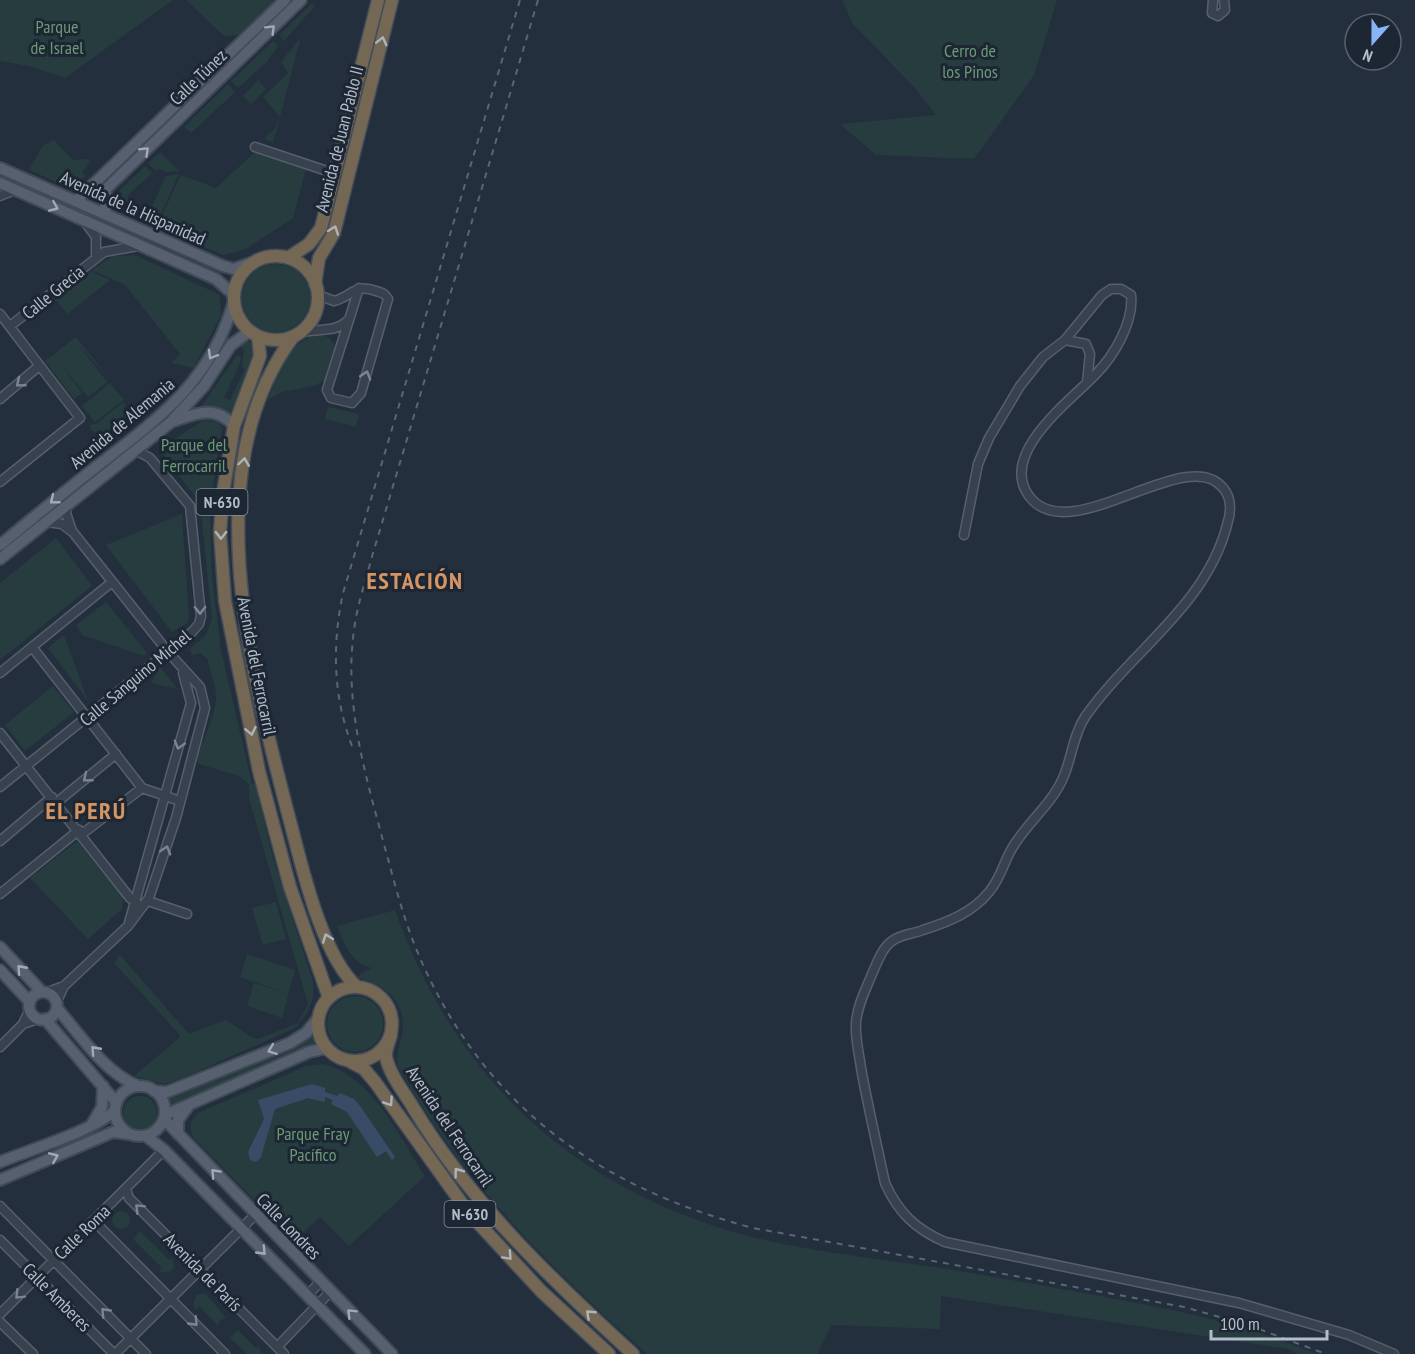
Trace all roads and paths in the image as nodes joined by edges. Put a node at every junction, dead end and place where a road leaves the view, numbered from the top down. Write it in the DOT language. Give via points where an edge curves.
graph roads {
  1 [pos="285,0"];
  2 [pos="301,0"];
  3 [pos="378,0"];
  4 [pos="392,0"];
  5 [pos="1212,0"];
  6 [pos="1224,0"];
  7 [pos="229,54"];
  8 [pos="242,58"];
  9 [pos="255,147"];
  10 [pos="0,168"];
  11 [pos="109,169"];
  12 [pos="327,171"];
  13 [pos="118,177"];
  14 [pos="0,183"];
  15 [pos="15,190"];
  16 [pos="0,196"];
  17 [pos="76,201"];
  18 [pos="105,213"];
  19 [pos="84,220"];
  20 [pos="143,246"];
  21 [pos="96,257"];
  22 [pos="288,258"];
  23 [pos="253,262"];
  24 [pos="359,288"];
  25 [pos="317,289"];
  26 [pos="234,298"];
  27 [pos="339,300"];
  28 [pos="0,314"];
  29 [pos="350,314"];
  30 [pos="10,327"];
  31 [pos="331,329"];
  32 [pos="254,334"];
  33 [pos="296,335"];
  34 [pos="1065,340"];
  35 [pos="339,350"];
  36 [pos="39,366"];
  37 [pos="1087,382"];
  38 [pos="0,399"];
  39 [pos="171,422"];
  40 [pos="234,426"];
  41 [pos="135,450"];
  42 [pos="0,482"];
  43 [pos="67,505"];
  44 [pos="46,522"];
  45 [pos="72,531"];
  46 [pos="964,535"];
  47 [pos="0,545"];
  48 [pos="0,560"];
  49 [pos="112,582"];
  50 [pos="32,647"];
  51 [pos="168,652"];
  52 [pos="182,669"];
  53 [pos="0,673"];
  54 [pos="191,704"];
  55 [pos="205,708"];
  56 [pos="88,717"];
  57 [pos="0,733"];
  58 [pos="116,754"];
  59 [pos="27,765"];
  60 [pos="0,787"];
  61 [pos="142,788"];
  62 [pos="165,793"];
  63 [pos="181,797"];
  64 [pos="54,800"];
  65 [pos="80,832"];
  66 [pos="0,841"];
  67 [pos="141,877"];
  68 [pos="121,885"];
  69 [pos="0,894"];
  70 [pos="135,897"];
  71 [pos="148,901"];
  72 [pos="187,914"];
  73 [pos="128,926"];
  74 [pos="0,947"];
  75 [pos="0,970"];
  76 [pos="64,986"];
  77 [pos="357,987"];
  78 [pos="45,992"];
  79 [pos="329,998"];
  80 [pos="57,1004"];
  81 [pos="30,1005"];
  82 [pos="319,1017"];
  83 [pos="42,1019"];
  84 [pos="24,1024"];
  85 [pos="391,1035"];
  86 [pos="0,1047"];
  87 [pos="327,1048"];
  88 [pos="349,1061"];
  89 [pos="103,1086"];
  90 [pos="138,1086"];
  91 [pos="154,1090"];
  92 [pos="194,1101"];
  93 [pos="116,1106"];
  94 [pos="165,1117"];
  95 [pos="92,1124"];
  96 [pos="128,1134"];
  97 [pos="178,1134"];
  98 [pos="146,1136"];
  99 [pos="164,1150"];
  100 [pos="0,1162"];
  101 [pos="1,1180"];
  102 [pos="126,1189"];
  103 [pos="0,1206"];
  104 [pos="255,1215"];
  105 [pos="94,1221"];
  106 [pos="241,1229"];
  107 [pos="0,1240"];
  108 [pos="54,1259"];
  109 [pos="200,1269"];
  110 [pos="38,1276"];
  111 [pos="320,1282"];
  112 [pos="330,1292"];
  113 [pos="307,1296"];
  114 [pos="170,1299"];
  115 [pos="318,1308"];
  116 [pos="0,1314"];
  117 [pos="0,1322"];
  118 [pos="131,1339"];
  119 [pos="281,1351"];
  120 [pos="33,1354"];
  121 [pos="115,1354"];
  122 [pos="146,1354"];
  123 [pos="225,1354"];
  124 [pos="365,1354"];
  125 [pos="392,1354"];
  126 [pos="609,1354"];
  127 [pos="633,1354"];
  128 [pos="1394,1354"];
  1 -- 7 [label="main road, Calle Túnez"];
  8 -- 2 [label="main road, Calle Túnez, one-way"];
  3 -- 22 [label="highway, Avenida de Juan Pablo II" via="321,228 309,244"];
  25 -- 4 [label="highway, Avenida de Juan Pablo II / N-630, one-way" via="319,258 337,223"];
  5 -- 6 [label="street" via="1212,13 1218,16 1225,10"];
  7 -- 8 [label="street"];
  7 -- 11 [label="main road, Calle Túnez"];
  13 -- 8 [label="main road, Calle Túnez, one-way"];
  9 -- 12 [label="street"];
  10 -- 17 [label="main road, Avenida de la Hispanidad"];
  11 -- 13 [label="street"];
  11 -- 17 [label="main road, Calle Túnez"];
  13 -- 18 [label="main road, Calle Túnez" via="106,189"];
  14 -- 15 [label="main road, Avenida de la Hispanidad"];
  15 -- 16 [label="street"];
  15 -- 19 [label="main road, Avenida de la Hispanidad, one-way"];
  17 -- 18 [label="main road, Avenida de la Hispanidad"];
  18 -- 23 [label="main road, Avenida de la Hispanidad" via="223,266 234,268"];
  19 -- 20 [label="main road, Avenida de la Hispanidad"];
  19 -- 21 [label="street, Calle Grecia" via="96,237"];
  20 -- 21 [label="street, Calle Grecia" via="117,248"];
  20 -- 26 [label="main road, Avenida de la Hispanidad" via="216,279"];
  21 -- 30 [label="street, Calle Grecia"];
  22 -- 23 [label="highway" via="266,257"];
  22 -- 25 [label="highway" via="302,265"];
  23 -- 26 [label="highway" via="242,273"];
  24 -- 27 [label="street"];
  24 -- 29 [label="street"];
  35 -- 24 [label="street, one-way" via="327,390 331,398 346,403 356,400 361,393 388,301 385,293"];
  25 -- 27 [label="street" via="328,301"];
  25 -- 33 [label="highway, N-630" via="312,319"];
  26 -- 32 [label="highway" via="238,317"];
  26 -- 47 [label="main road, Avenida de Alemania, one-way" via="215,350 188,391"];
  27 -- 29 [label="street" via="349,305"];
  28 -- 30 [label="street"];
  29 -- 31 [label="street" via="341,327"];
  29 -- 35 [label="street"];
  30 -- 36 [label="street"];
  31 -- 33 [label="street"];
  31 -- 35 [label="street" via="338,338"];
  32 -- 33 [label="highway" via="273,340"];
  32 -- 39 [label="main road, Avenida de Alemania" via="231,345 204,386"];
  32 -- 40 [label="highway, Avenida del Ferrocarril / N-630" via="260,356"];
  77 -- 33 [label="highway, Avenida del Ferrocarril / N-630, one-way" via="339,966 303,868 260,693 239,573 240,494 250,430 266,382"];
  34 -- 37 [label="street" via="1086,344 1090,354"];
  34 -- 37 [label="street" via="1102,295 1111,289 1131,294 1132,306 1120,337"];
  34 -- 46 [label="street" via="1043,357 1020,386 989,438 978,464"];
  36 -- 38 [label="street, one-way"];
  36 -- 42 [label="street" via="80,418"];
  37 -- 128 [label="street" via="1046,421 1026,454 1021,474 1029,497 1041,507 1078,510 1173,480 1207,476 1225,490 1230,503 1229,522 1205,577 1185,605 1086,715 1056,793 1009,853 989,892 960,916 890,942 878,961 858,1008 856,1034 885,1183 903,1215 926,1234 945,1242 1239,1303 1349,1335"];
  39 -- 40 [label="main road" via="200,412 213,412 226,417"];
  39 -- 41 [label="main road, Avenida de Alemania"];
  40 -- 79 [label="highway, Avenida del Ferrocarril / N-630, one-way" via="220,532 226,609 259,771 291,887"];
  41 -- 43 [label="main road, Avenida de Alemania"];
  41 -- 51 [label="street, Calle Sanguino Michel, one-way" via="150,458 190,506 193,517 201,616 192,632"];
  43 -- 44 [label="main road, Avenida de Alemania"];
  43 -- 45 [label="street"];
  44 -- 45 [label="street"];
  44 -- 48 [label="main road, Avenida de Alemania"];
  45 -- 49 [label="street"];
  49 -- 50 [label="street"];
  49 -- 51 [label="street"];
  50 -- 53 [label="street"];
  50 -- 56 [label="street"];
  51 -- 52 [label="street"];
  51 -- 56 [label="street, Calle Sanguino Michel"];
  52 -- 54 [label="street"];
  52 -- 55 [label="street" via="200,687"];
  54 -- 55 [label="street"];
  54 -- 62 [label="street, one-way"];
  55 -- 63 [label="street"];
  56 -- 58 [label="street"];
  56 -- 59 [label="street, Calle Sanguino Michel"];
  57 -- 59 [label="street"];
  58 -- 61 [label="street"];
  58 -- 64 [label="street, one-way"];
  59 -- 60 [label="street, Calle Sanguino Michel"];
  59 -- 64 [label="street"];
  61 -- 62 [label="street"];
  61 -- 65 [label="street"];
  62 -- 63 [label="street"];
  62 -- 67 [label="street"];
  71 -- 63 [label="street, one-way"];
  64 -- 65 [label="street"];
  64 -- 66 [label="street"];
  65 -- 68 [label="street"];
  65 -- 69 [label="street"];
  67 -- 68 [label="street"];
  67 -- 70 [label="street"];
  68 -- 70 [label="street"];
  70 -- 71 [label="street"];
  70 -- 73 [label="street"];
  71 -- 72 [label="street"];
  71 -- 73 [label="street"];
  73 -- 76 [label="street"];
  78 -- 74 [label="main road, one-way"];
  75 -- 81 [label="main road"];
  76 -- 78 [label="street"];
  76 -- 80 [label="street"];
  77 -- 79 [label="highway" via="340,990"];
  77 -- 85 [label="highway, N-630" via="377,994 388,1006 393,1023"];
  78 -- 80 [label="main road"];
  78 -- 81 [label="main road" via="34,995"];
  79 -- 82 [label="highway"];
  80 -- 83 [label="main road" via="53,1016"];
  90 -- 80 [label="main road, one-way" via="124,1081 110,1067"];
  81 -- 83 [label="main road"];
  81 -- 84 [label="street"];
  82 -- 87 [label="highway" via="320,1035"];
  82 -- 91 [label="main road, one-way" via="306,1033 290,1043 167,1092"];
  83 -- 84 [label="street"];
  83 -- 89 [label="main road"];
  84 -- 86 [label="street"];
  85 -- 88 [label="highway" via="372,1058"];
  127 -- 85 [label="highway, Avenida del Ferrocarril / N-630, one-way" via="551,1279 480,1201 429,1133 390,1070 385,1055"];
  87 -- 88 [label="highway, N-630"];
  87 -- 92 [label="main road"];
  88 -- 126 [label="highway, Avenida del Ferrocarril / N-630, one-way" via="370,1076 468,1212 503,1252"];
  89 -- 93 [label="main road"];
  89 -- 95 [label="main road" via="102,1107"];
  90 -- 91 [label="main road"];
  90 -- 93 [label="main road" via="125,1091"];
  91 -- 94 [label="main road" via="163,1101"];
  92 -- 94 [label="main road"];
  92 -- 97 [label="main road" via="180,1115"];
  93 -- 95 [label="main road" via="109,1117"];
  93 -- 96 [label="main road" via="118,1124"];
  94 -- 97 [label="main road, Calle Londres"];
  94 -- 98 [label="main road" via="159,1128"];
  95 -- 100 [label="main road"];
  96 -- 98 [label="main road"];
  101 -- 96 [label="main road, one-way" via="113,1132"];
  104 -- 97 [label="main road, Calle Londres, one-way"];
  98 -- 99 [label="main road, Calle Londres"];
  99 -- 102 [label="street, Calle Roma"];
  99 -- 106 [label="main road, Calle Londres"];
  102 -- 105 [label="street, Calle Roma"];
  109 -- 102 [label="street, Avenida de París, one-way" via="129,1198"];
  103 -- 108 [label="street, Calle Amberes"];
  104 -- 106 [label="street"];
  104 -- 111 [label="main road, Calle Londres"];
  105 -- 108 [label="street, Calle Roma"];
  105 -- 114 [label="street"];
  106 -- 109 [label="street"];
  106 -- 113 [label="main road, Calle Londres, one-way"];
  107 -- 110 [label="street, Calle Amberes"];
  108 -- 110 [label="street, Calle Roma"];
  118 -- 108 [label="street, Calle Amberes, one-way"];
  109 -- 114 [label="street"];
  109 -- 119 [label="street, Avenida de París"];
  110 -- 116 [label="street, Calle Roma, one-way"];
  110 -- 121 [label="street, Calle Amberes"];
  111 -- 112 [label="main road, Calle Londres"];
  111 -- 113 [label="street"];
  112 -- 115 [label="street"];
  125 -- 112 [label="main road, Calle Londres, one-way"];
  113 -- 115 [label="main road, Calle Londres"];
  114 -- 118 [label="street"];
  114 -- 123 [label="street, one-way"];
  115 -- 119 [label="street"];
  115 -- 124 [label="main road, Calle Londres"];
  117 -- 120 [label="street"];
  118 -- 121 [label="street"];
  118 -- 122 [label="street, Calle Amberes"];
}
